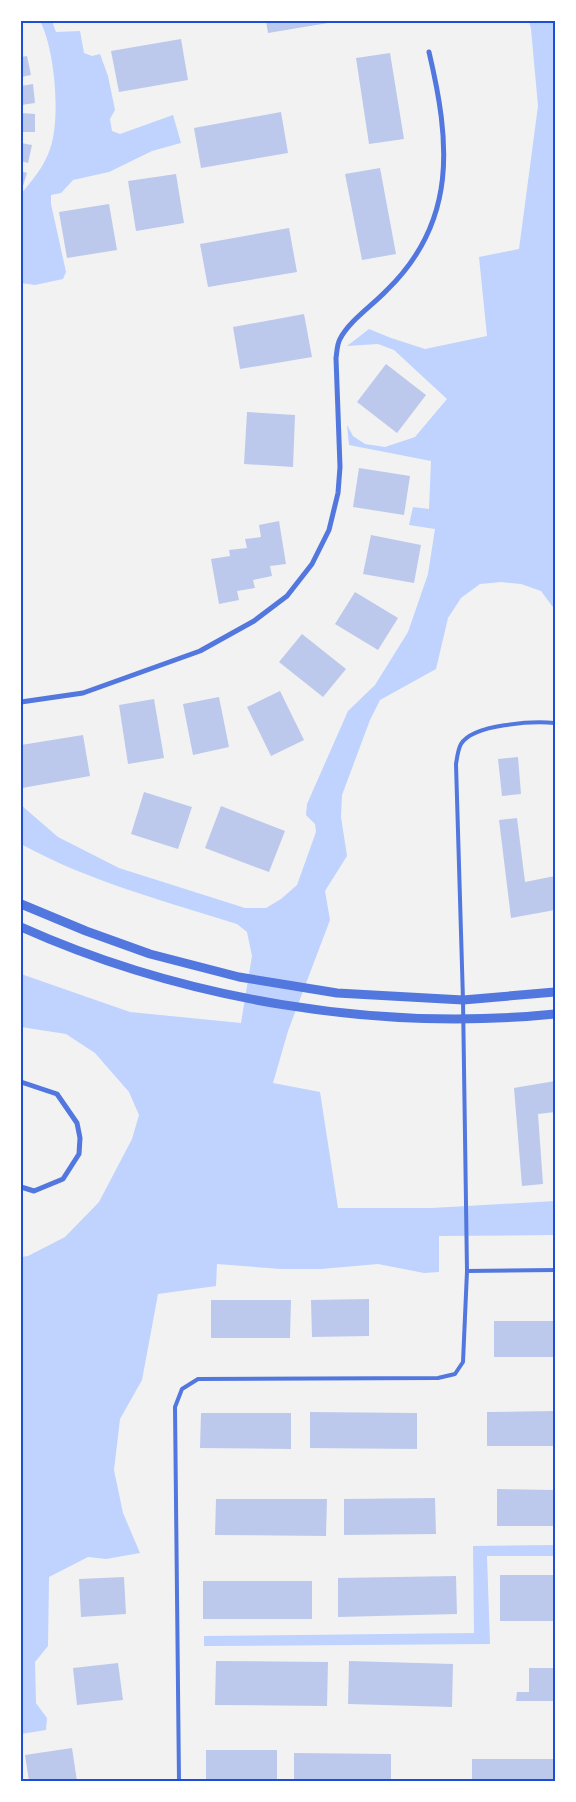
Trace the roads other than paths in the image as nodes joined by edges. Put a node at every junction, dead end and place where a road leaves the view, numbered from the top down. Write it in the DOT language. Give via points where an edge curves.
graph roads {
  1 [pos="429,52"];
  2 [pos="21,702"];
  3 [pos="555,723"];
  4 [pos="21,904"];
  5 [pos="21,927"];
  6 [pos="555,992"];
  7 [pos="464,1000"];
  8 [pos="555,1014"];
  9 [pos="463,1019"];
  10 [pos="21,1082"];
  11 [pos="21,1186"];
  12 [pos="555,1270"];
  13 [pos="467,1271"];
  14 [pos="179,1781"];
  1 -- 2 [label="street" via="444,130 440,197 431,228 410,265 348,326 339,340 336,358 338,493 329,530 312,564 287,596 254,621 200,651 83,693"];
  3 -- 7 [label="lane" via="504,725 474,733 461,744 456,764"];
  4 -- 7 [label="street" via="150,954 239,976 326,991"];
  5 -- 9 [label="street" via="150,974 234,995 324,1011"];
  6 -- 7 [label="street"];
  7 -- 9 [label="lane"];
  8 -- 9 [label="street"];
  9 -- 13 [label="lane"];
  10 -- 11 [label="street" via="57,1094 77,1123 80,1138 79,1154 63,1179 34,1191"];
  12 -- 13 [label="lane"];
  13 -- 14 [label="lane" via="463,1362 455,1374 438,1378 198,1379 182,1389 175,1407"];
}
